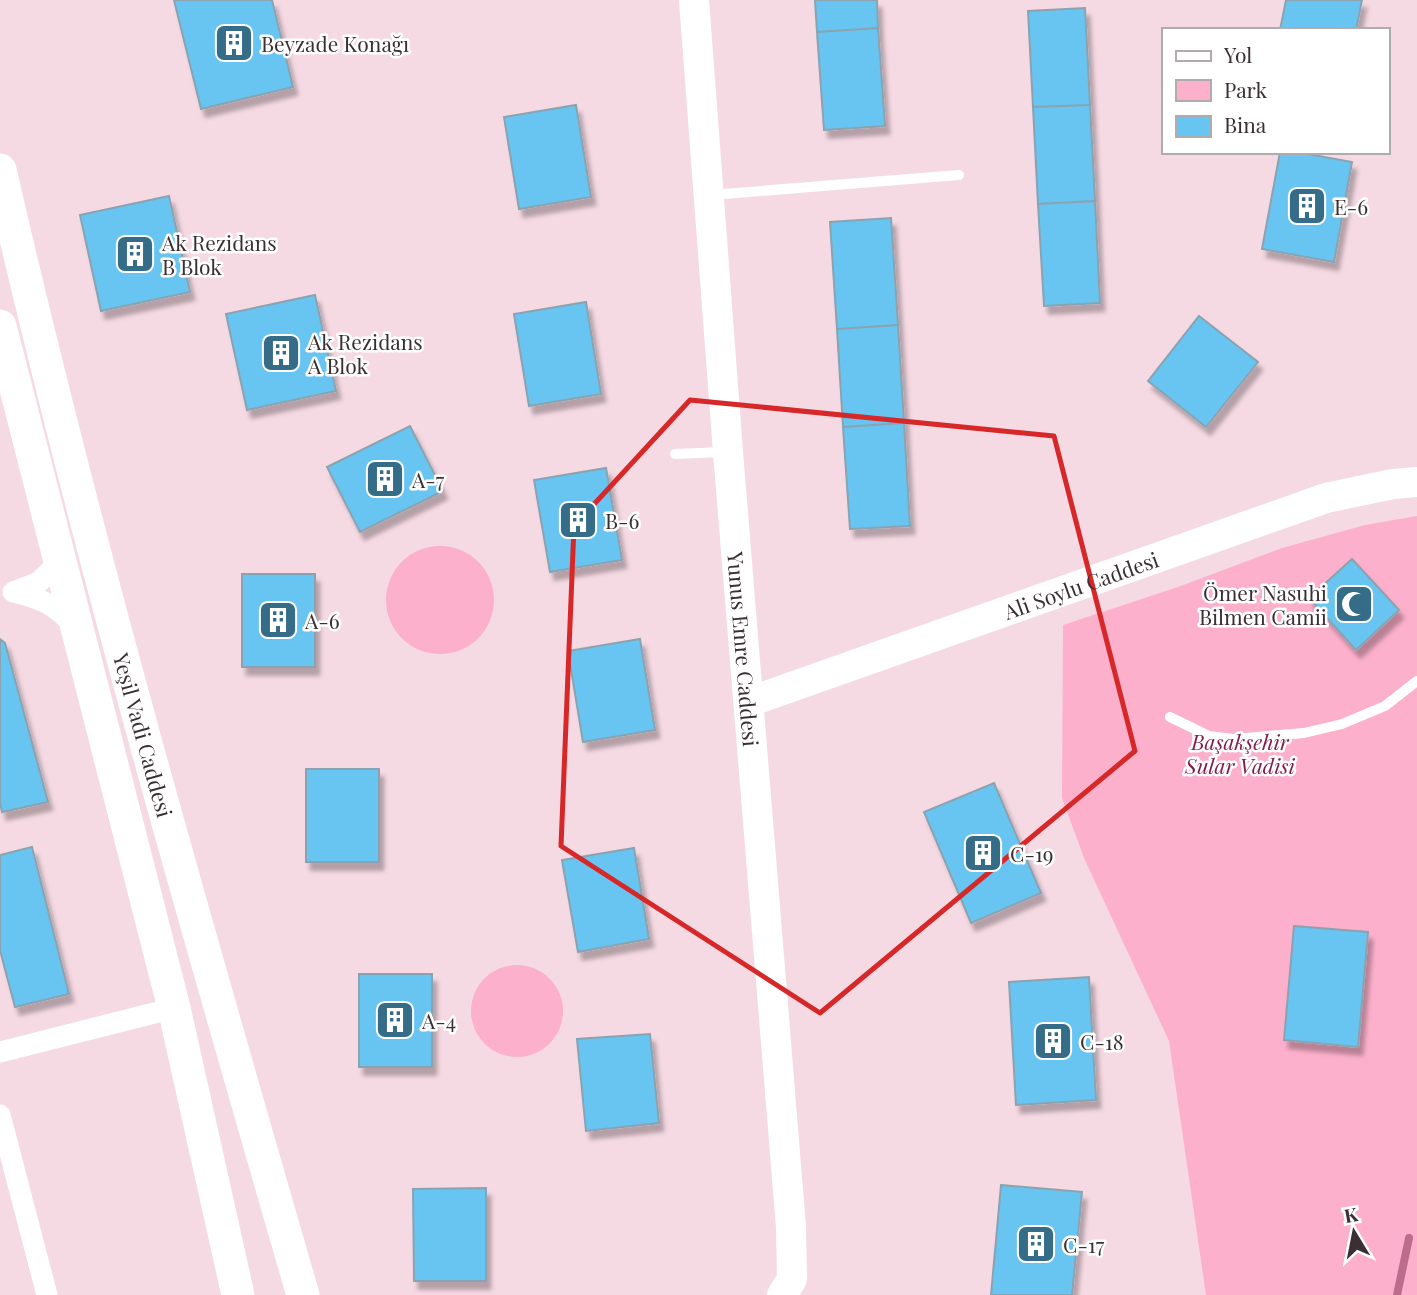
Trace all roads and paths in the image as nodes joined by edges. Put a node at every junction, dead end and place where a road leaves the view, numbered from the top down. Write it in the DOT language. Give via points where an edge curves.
graph roads {
  1 [pos="694,0"];
  2 [pos="0,170"];
  3 [pos="959,175"];
  4 [pos="708,195"];
  5 [pos="0,327"];
  6 [pos="728,452"];
  7 [pos="675,454"];
  8 [pos="1417,482"];
  9 [pos="59,562"];
  10 [pos="7,592"];
  11 [pos="76,629"];
  12 [pos="1417,681"];
  13 [pos="749,702"];
  14 [pos="1170,717"];
  15 [pos="174,1008"];
  16 [pos="0,1052"];
  17 [pos="0,1115"];
  18 [pos="47,1295"];
  19 [pos="237,1295"];
  20 [pos="303,1295"];
  21 [pos="782,1295"];
  1 -- 4 [label="street, Yunus Emre Caddesi"];
  2 -- 20 [label="main road, Yeşil Vadi Caddesi" via="137,713"];
  3 -- 4 [label="lane"];
  4 -- 6 [label="street, Yunus Emre Caddesi"];
  5 -- 9 [label="main road, Yeşil Vadi Caddesi"];
  6 -- 7 [label="lane"];
  6 -- 13 [label="street, Yunus Emre Caddesi"];
  8 -- 13 [label="street, Ali Soylu Caddesi" via="1325,498"];
  9 -- 10 [label="street" via="39,582"];
  9 -- 11 [label="main road, Yeşil Vadi Caddesi"];
  10 -- 11 [label="street" via="44,600"];
  11 -- 15 [label="main road, Yeşil Vadi Caddesi"];
  12 -- 14 [label="lane" via="1385,706 1304,733 1209,736"];
  13 -- 21 [label="street, Yunus Emre Caddesi" via="793,1249 792,1279"];
  15 -- 16 [label="street"];
  15 -- 19 [label="main road, Yeşil Vadi Caddesi"];
  17 -- 18 [label="street"];
}
